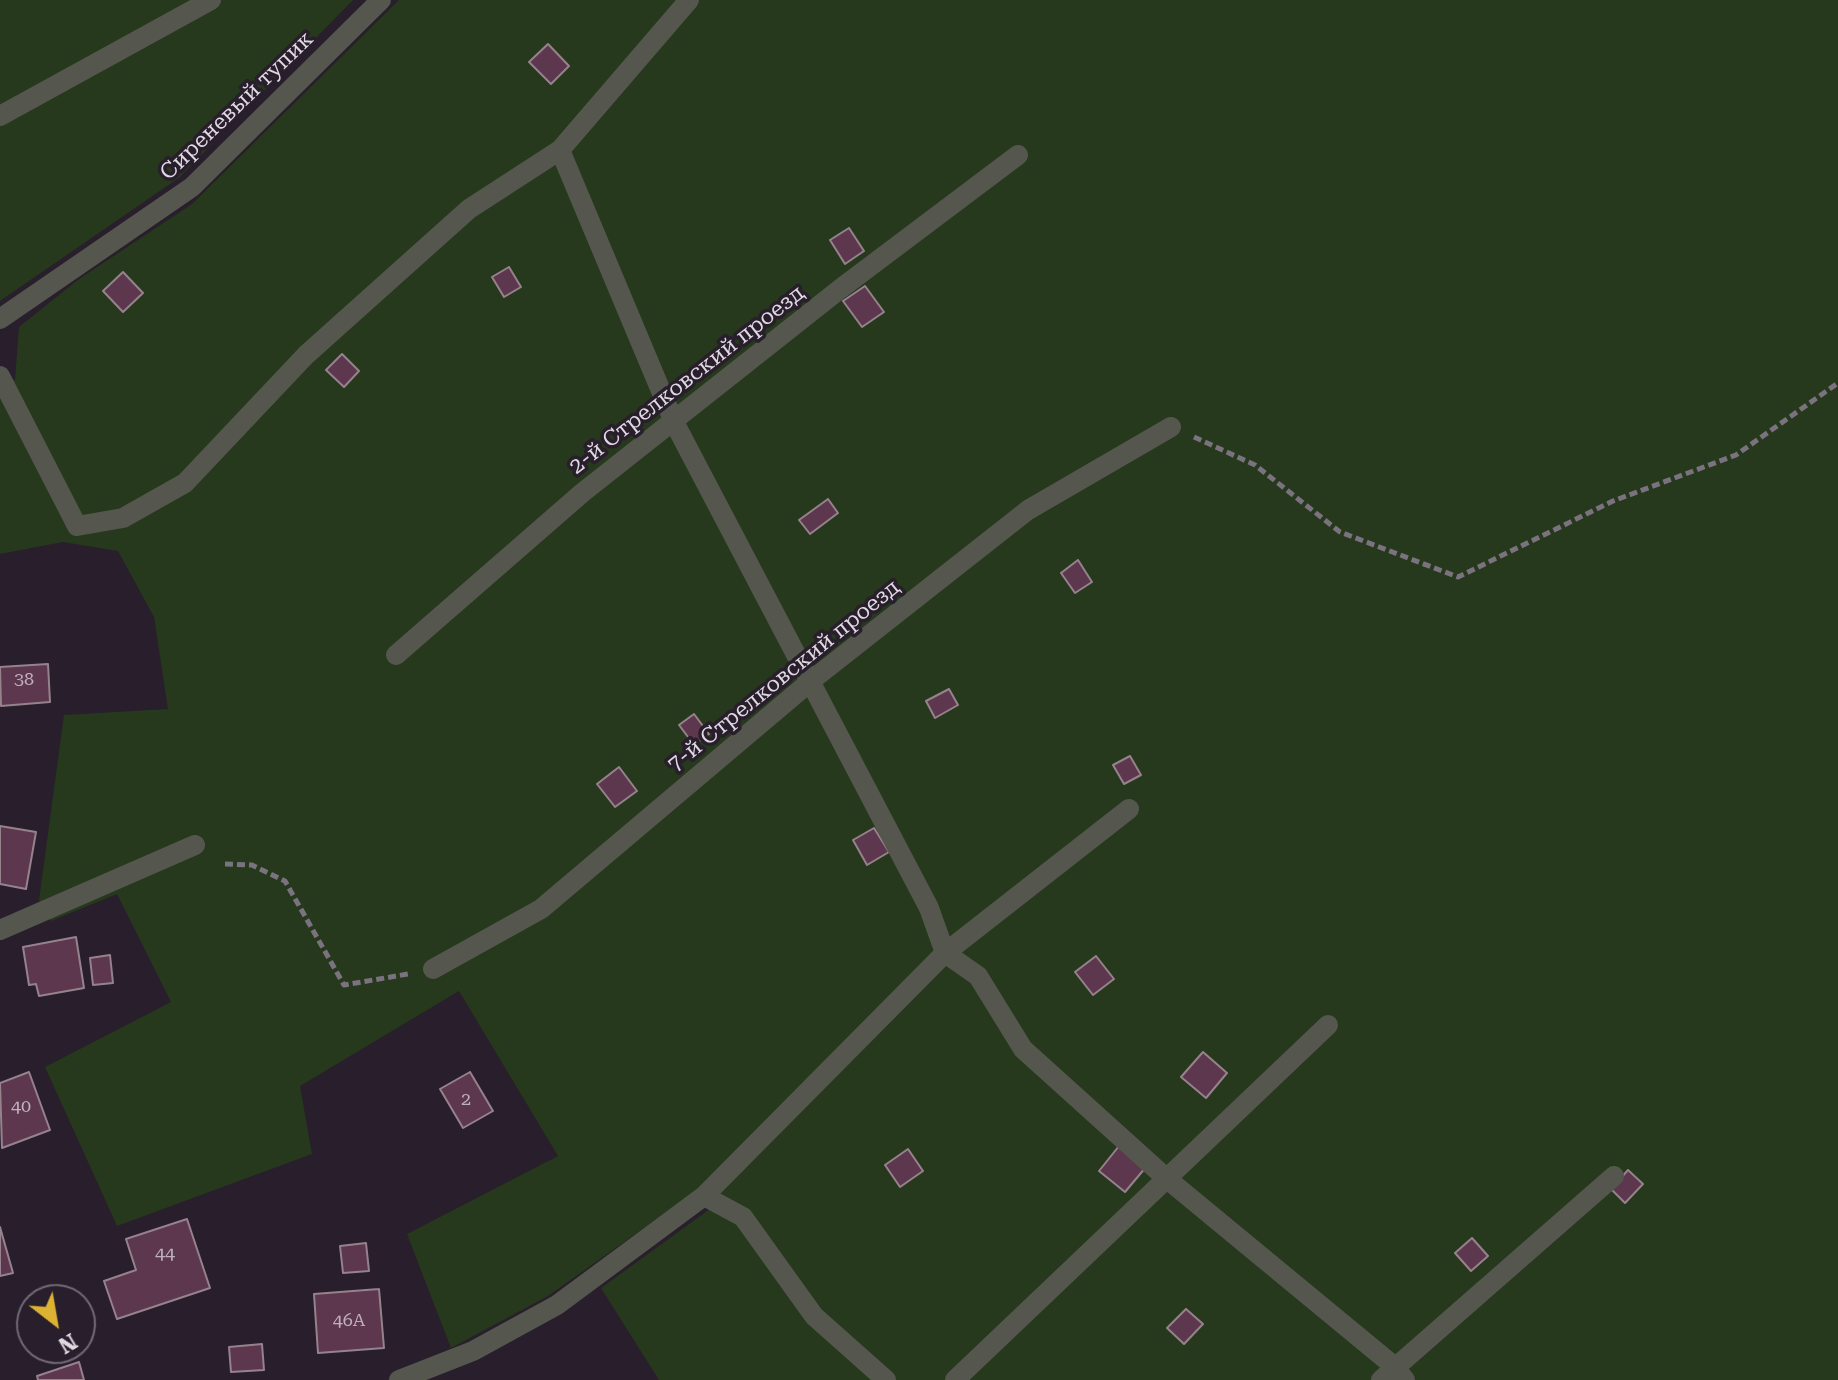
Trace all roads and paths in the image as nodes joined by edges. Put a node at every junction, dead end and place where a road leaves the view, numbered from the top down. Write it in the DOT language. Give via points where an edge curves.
graph roads {
  1 [pos="211,0"];
  2 [pos="381,0"];
  3 [pos="689,0"];
  4 [pos="180,7"];
  5 [pos="0,116"];
  6 [pos="560,150"];
  7 [pos="1018,155"];
  8 [pos="0,319"];
  9 [pos="0,376"];
  10 [pos="1838,383"];
  11 [pos="674,422"];
  12 [pos="1171,427"];
  13 [pos="396,655"];
  14 [pos="812,680"];
  15 [pos="1129,809"];
  16 [pos="195,845"];
  17 [pos="225,864"];
  18 [pos="0,930"];
  19 [pos="945,953"];
  20 [pos="433,969"];
  21 [pos="1328,1025"];
  22 [pos="1614,1176"];
  23 [pos="1166,1178"];
  24 [pos="704,1196"];
  25 [pos="1394,1376"];
  26 [pos="399,1380"];
  27 [pos="886,1380"];
  28 [pos="955,1380"];
  1 -- 4 [label="street"];
  2 -- 8 [label="street, Сиреневый тупик" via="192,187"];
  3 -- 6 [label="street"];
  4 -- 5 [label="street"];
  6 -- 9 [label="street" via="469,209 306,355 185,483 123,518 77,526"];
  6 -- 11 [label="street"];
  7 -- 11 [label="street, 2-й Стрелковский проезд"];
  10 -- 12 [label="path" via="1736,455 1613,501 1458,577 1340,532 1255,465"];
  11 -- 13 [label="street, 2-й Стрелковский проезд" via="582,493"];
  11 -- 14 [label="street"];
  12 -- 14 [label="street, 7-й Стрелковский проезд" via="1028,510"];
  14 -- 19 [label="street" via="929,908"];
  14 -- 20 [label="street, 7-й Стрелковский проезд" via="541,909"];
  15 -- 19 [label="street"];
  16 -- 18 [label="street"];
  17 -- 20 [label="path" via="252,865 285,881 344,985"];
  19 -- 23 [label="street" via="978,976 1023,1049"];
  19 -- 24 [label="street"];
  21 -- 23 [label="street"];
  22 -- 25 [label="street"];
  23 -- 25 [label="street"];
  23 -- 28 [label="street"];
  24 -- 26 [label="street" via="557,1305 473,1351"];
  24 -- 27 [label="street" via="743,1217 814,1316"];
}
